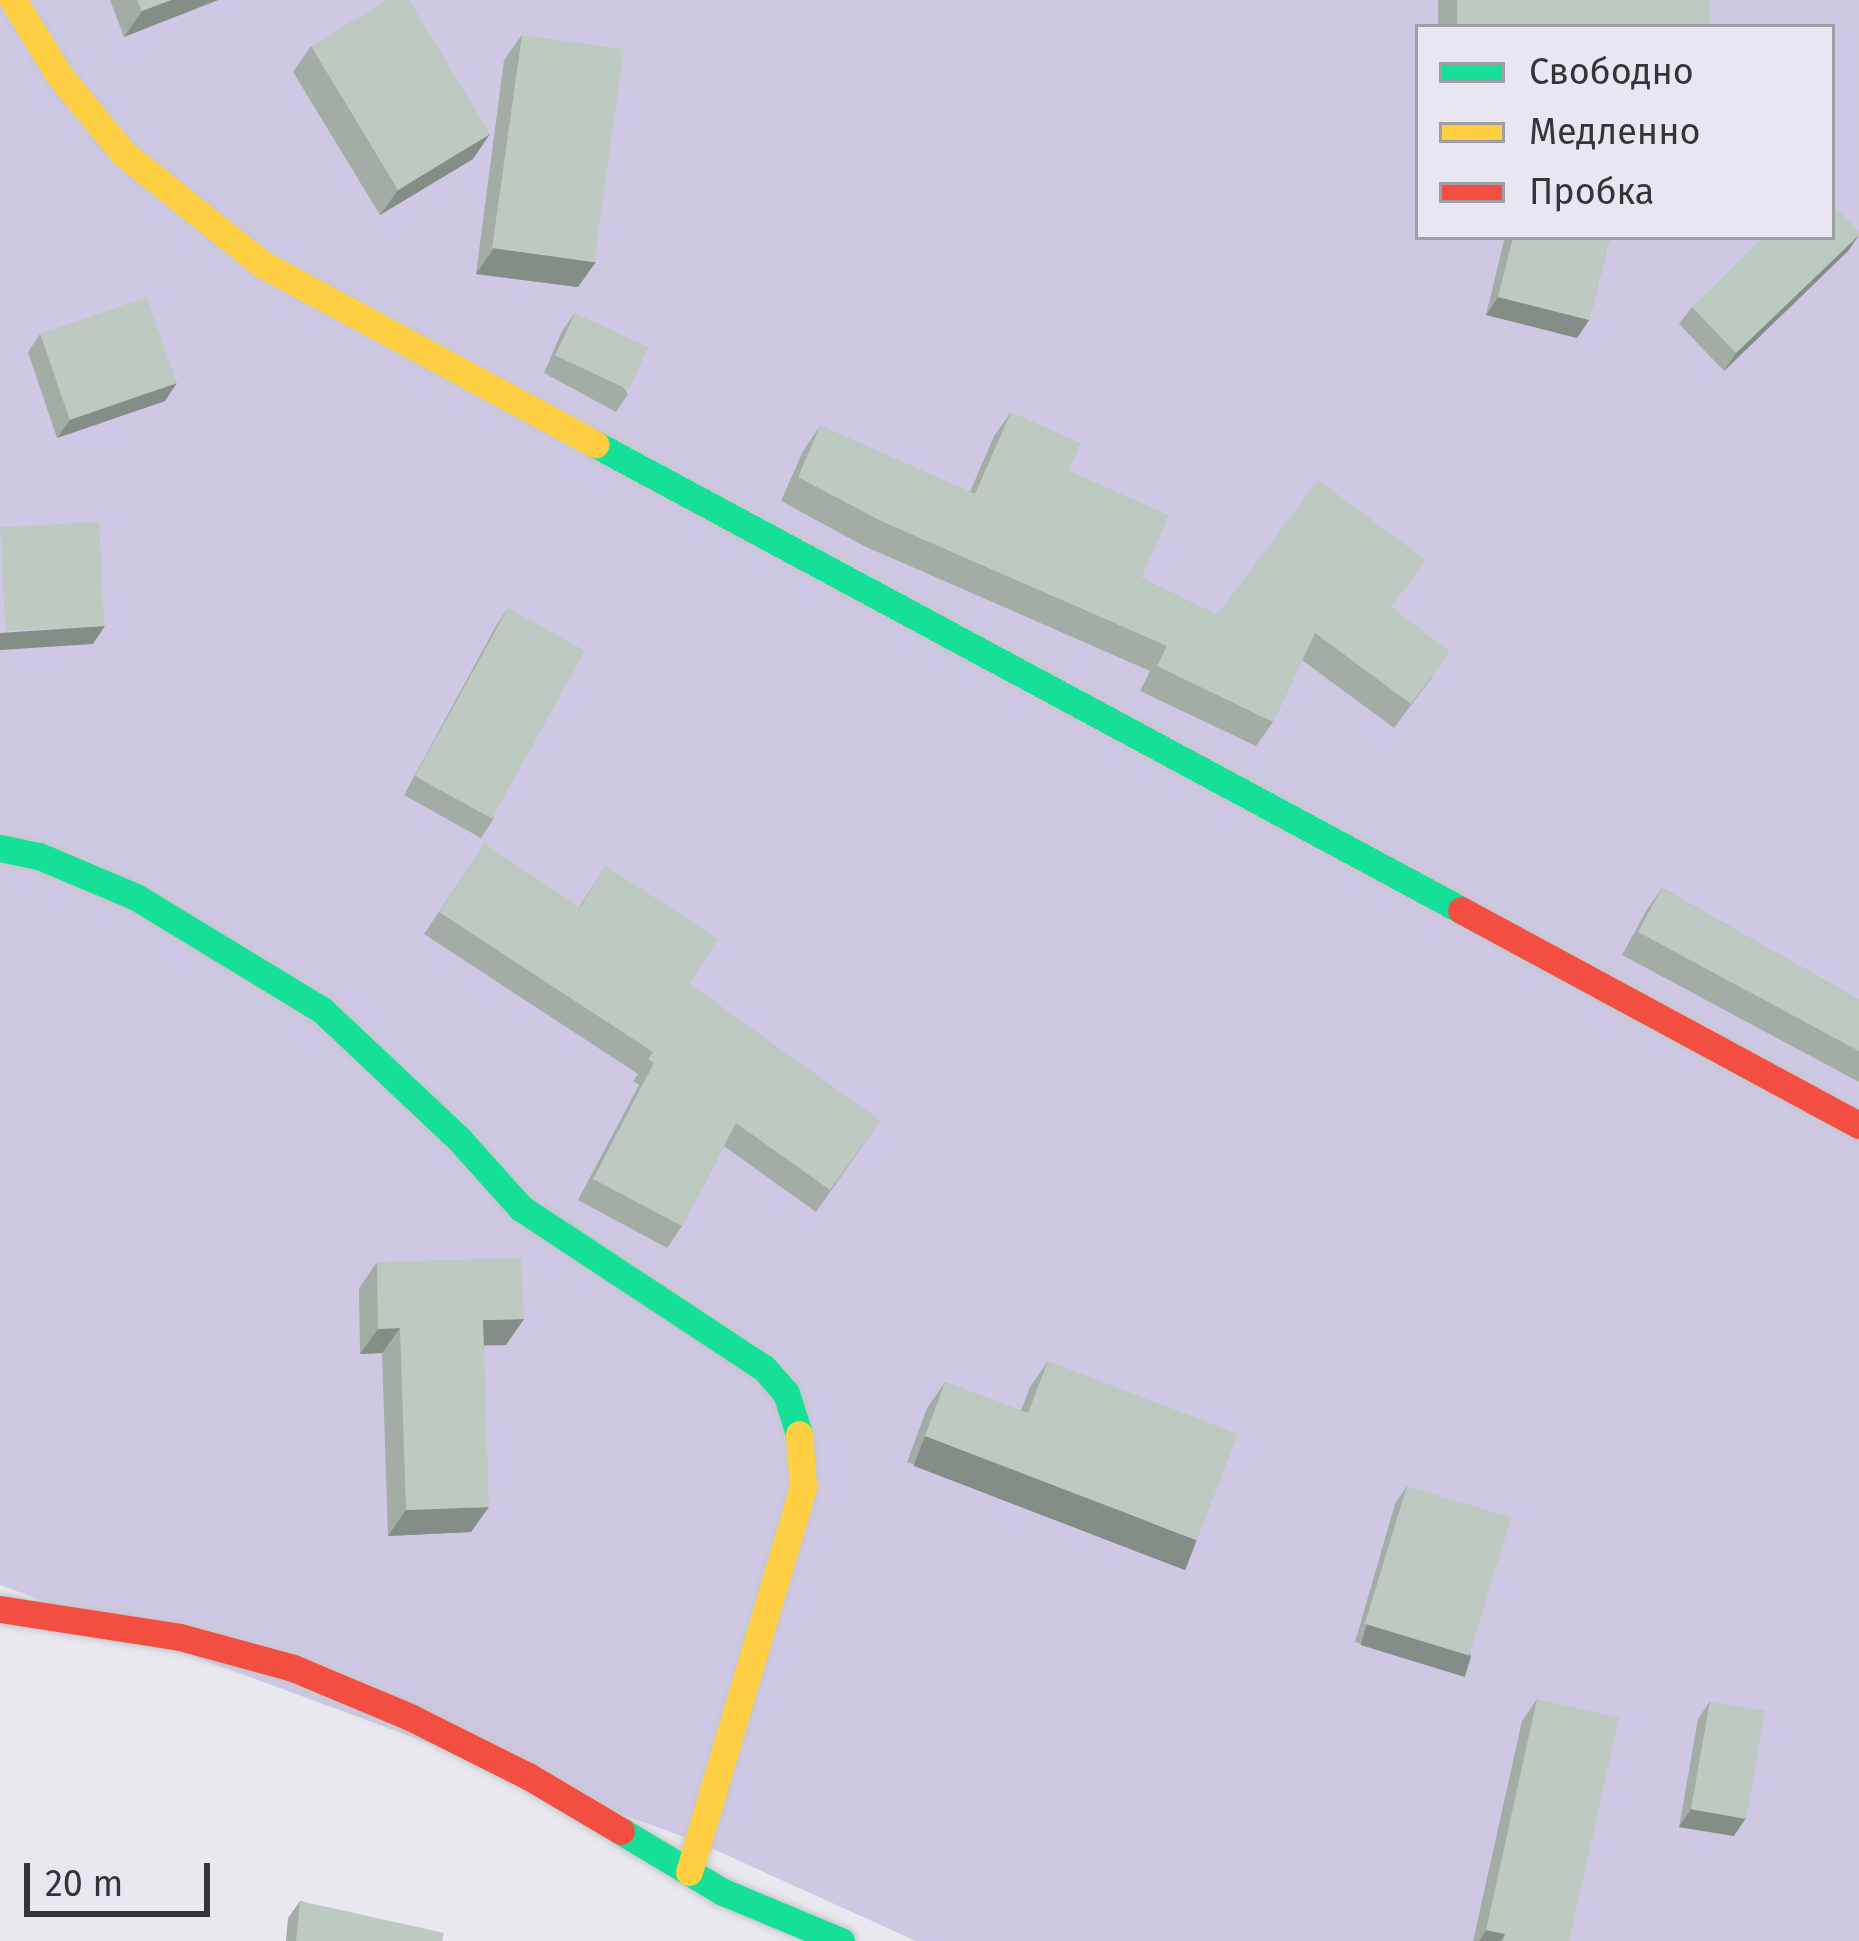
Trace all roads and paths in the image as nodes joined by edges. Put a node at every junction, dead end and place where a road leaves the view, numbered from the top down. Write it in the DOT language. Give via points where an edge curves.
graph roads {
  1 [pos="14,0"];
  2 [pos="0,848"];
  3 [pos="1859,1125"];
  4 [pos="0,1609"];
  5 [pos="689,1872"];
  6 [pos="841,1941"];
  1 -- 3 [label="street" via="59,75 123,153 262,264"];
  2 -- 5 [label="street" via="136,897 322,1010 521,1208 764,1368 786,1394 798,1424 803,1487"];
  4 -- 5 [label="street" via="180,1637 292,1668 528,1776"];
  5 -- 6 [label="street"];
}
